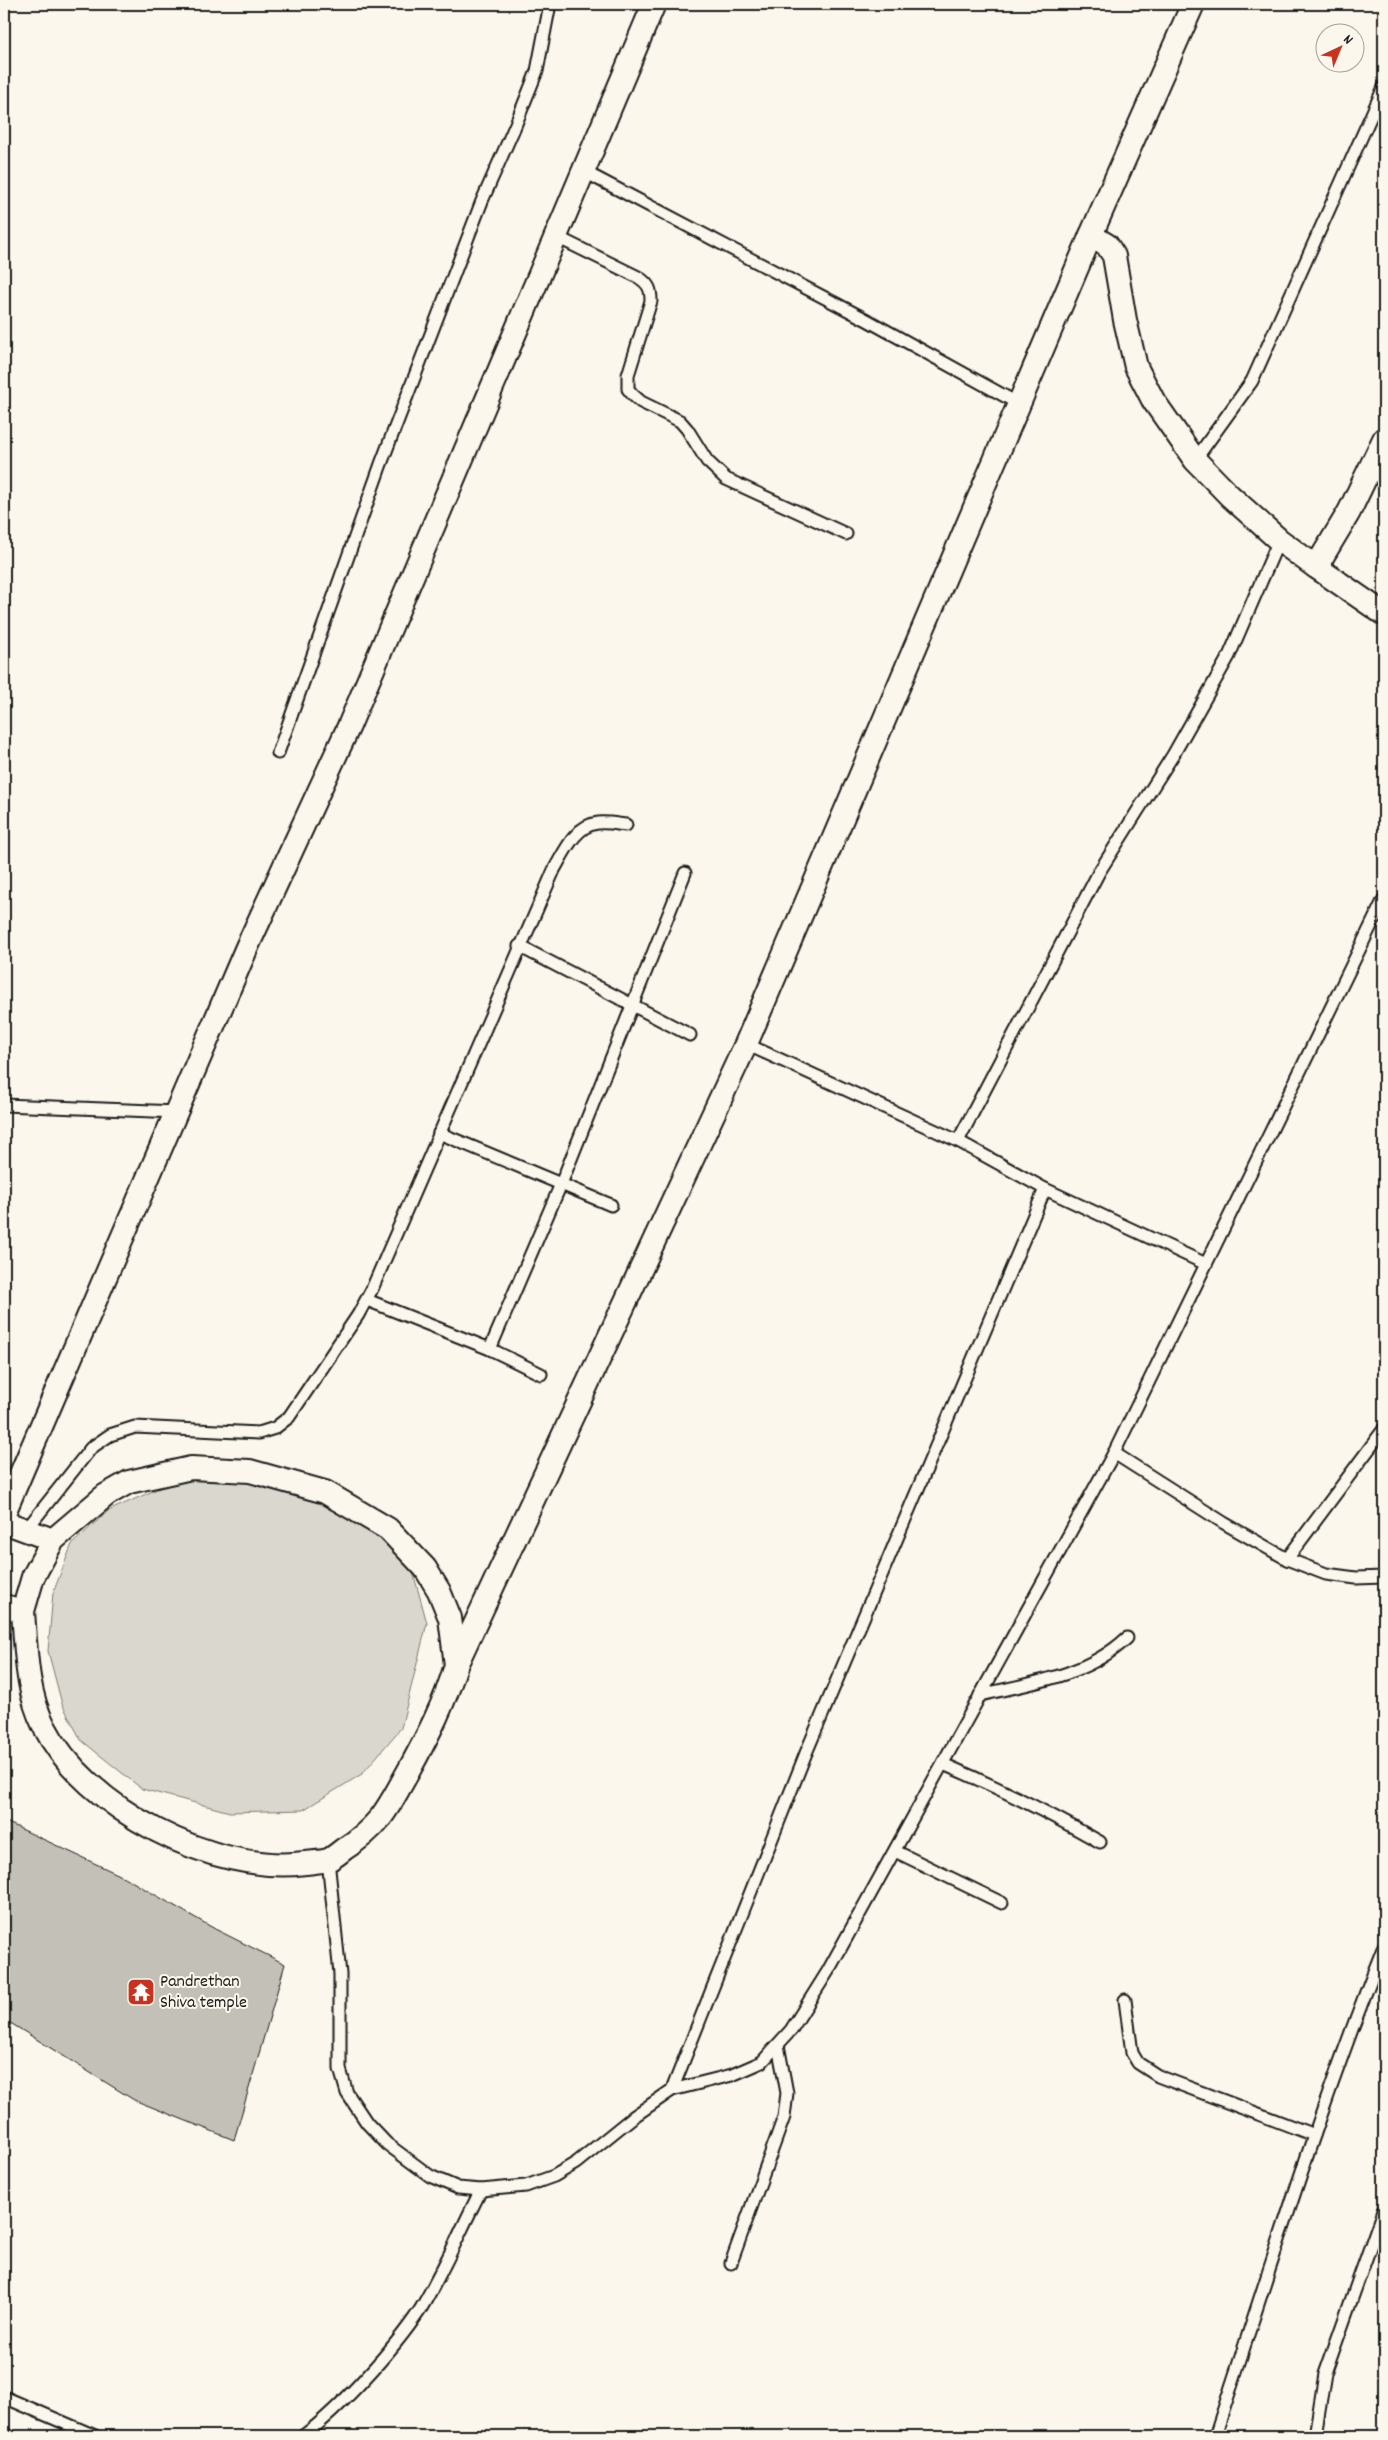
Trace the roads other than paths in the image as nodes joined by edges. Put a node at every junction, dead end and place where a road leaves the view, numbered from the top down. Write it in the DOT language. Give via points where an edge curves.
graph roads {
  1 [pos="550,4"];
  2 [pos="654,4"];
  3 [pos="1193,4"];
  4 [pos="1384,87"];
  5 [pos="583,171"];
  6 [pos="1091,235"];
  7 [pos="555,236"];
  8 [pos="1019,404"];
  9 [pos="1384,439"];
  10 [pos="1195,460"];
  11 [pos="846,534"];
  12 [pos="1279,540"];
  13 [pos="1316,567"];
  14 [pos="1384,614"];
  15 [pos="278,753"];
  16 [pos="626,825"];
  17 [pos="685,873"];
  18 [pos="1384,899"];
  19 [pos="519,946"];
  20 [pos="633,1004"];
  21 [pos="690,1035"];
  22 [pos="746,1044"];
  23 [pos="4,1105"];
  24 [pos="177,1112"];
  25 [pos="439,1133"];
  26 [pos="958,1141"];
  27 [pos="561,1184"];
  28 [pos="1045,1189"];
  29 [pos="610,1205"];
  30 [pos="1206,1264"];
  31 [pos="367,1300"];
  32 [pos="490,1349"];
  33 [pos="541,1374"];
  34 [pos="1384,1430"];
  35 [pos="1114,1453"];
  36 [pos="4,1513"];
  37 [pos="4,1522"];
  38 [pos="26,1530"];
  39 [pos="52,1540"];
  40 [pos="1287,1559"];
  41 [pos="1384,1577"];
  42 [pos="13,1609"];
  43 [pos="1127,1638"];
  44 [pos="456,1665"];
  45 [pos="980,1695"];
  46 [pos="943,1764"];
  47 [pos="1100,1842"];
  48 [pos="894,1851"];
  49 [pos="328,1860"];
  50 [pos="1002,1903"];
  51 [pos="1384,1946"];
  52 [pos="1126,2000"];
  53 [pos="778,2045"];
  54 [pos="672,2090"];
  55 [pos="1314,2135"];
  56 [pos="480,2190"];
  57 [pos="1384,2208"];
  58 [pos="731,2263"];
  59 [pos="4,2397"];
  60 [pos="95,2436"];
  61 [pos="303,2436"];
  62 [pos="1215,2436"];
  63 [pos="1315,2436"];
  1 -- 15 [label="lane" via="537,71 482,201 381,464"];
  2 -- 5 [label="street"];
  3 -- 6 [label="street"];
  4 -- 10 [label="lane" via="1252,382"];
  5 -- 7 [label="street"];
  5 -- 8 [label="lane" via="868,320"];
  6 -- 8 [label="street"];
  6 -- 10 [label="street" via="1107,245 1114,256 1136,367 1153,400"];
  7 -- 11 [label="lane" via="638,277 651,290 651,301 628,375 628,389 633,395 680,421 707,461 726,479"];
  7 -- 24 [label="street" via="349,726 247,947"];
  8 -- 22 [label="street"];
  9 -- 13 [label="street" via="1349,512"];
  10 -- 12 [label="street"];
  12 -- 13 [label="street"];
  12 -- 26 [label="lane" via="1229,656 1173,755 1099,872"];
  13 -- 14 [label="street"];
  16 -- 19 [label="lane" via="598,823 576,835 554,870"];
  17 -- 20 [label="lane"];
  18 -- 30 [label="lane"];
  19 -- 20 [label="lane"];
  19 -- 25 [label="lane"];
  20 -- 21 [label="lane"];
  20 -- 27 [label="lane"];
  22 -- 26 [label="lane"];
  22 -- 44 [label="street"];
  23 -- 24 [label="lane"];
  24 -- 36 [label="street"];
  25 -- 27 [label="lane"];
  25 -- 31 [label="lane"];
  26 -- 28 [label="lane"];
  27 -- 29 [label="lane"];
  27 -- 32 [label="lane"];
  28 -- 30 [label="lane"];
  28 -- 54 [label="lane" via="806,1753"];
  30 -- 35 [label="lane"];
  31 -- 32 [label="lane"];
  31 -- 38 [label="lane" via="288,1417 275,1428 259,1433 136,1428 110,1435 91,1448"];
  32 -- 33 [label="lane"];
  34 -- 40 [label="lane"];
  35 -- 40 [label="lane"];
  35 -- 45 [label="lane"];
  37 -- 38 [label="street"];
  38 -- 39 [label="street"];
  39 -- 42 [label="street"];
  39 -- 44 [label="street" via="106,1495 129,1482 191,1468 250,1471 325,1492 388,1528 425,1568 450,1618"];
  40 -- 41 [label="lane" via="1326,1574"];
  42 -- 49 [label="street" via="44,1726 65,1758 86,1781 127,1813 170,1838 212,1854 286,1866"];
  43 -- 45 [label="lane" via="1098,1662"];
  44 -- 49 [label="street" via="433,1727 381,1817"];
  45 -- 46 [label="lane"];
  46 -- 47 [label="lane" via="1014,1794"];
  46 -- 48 [label="lane"];
  48 -- 50 [label="lane"];
  48 -- 53 [label="lane" via="828,1972"];
  49 -- 56 [label="lane" via="340,1974 340,2069 347,2092 367,2123 387,2144 430,2176 458,2188"];
  51 -- 55 [label="lane"];
  52 -- 55 [label="lane" via="1132,2053 1138,2062 1158,2076"];
  53 -- 54 [label="lane" via="762,2062 732,2075"];
  53 -- 58 [label="lane" via="787,2093 784,2117"];
  54 -- 56 [label="lane" via="554,2176 526,2186"];
  55 -- 62 [label="lane"];
  56 -- 61 [label="lane" via="421,2308 399,2339 339,2404"];
  57 -- 63 [label="lane" via="1325,2374"];
  59 -- 60 [label="lane"];
}
